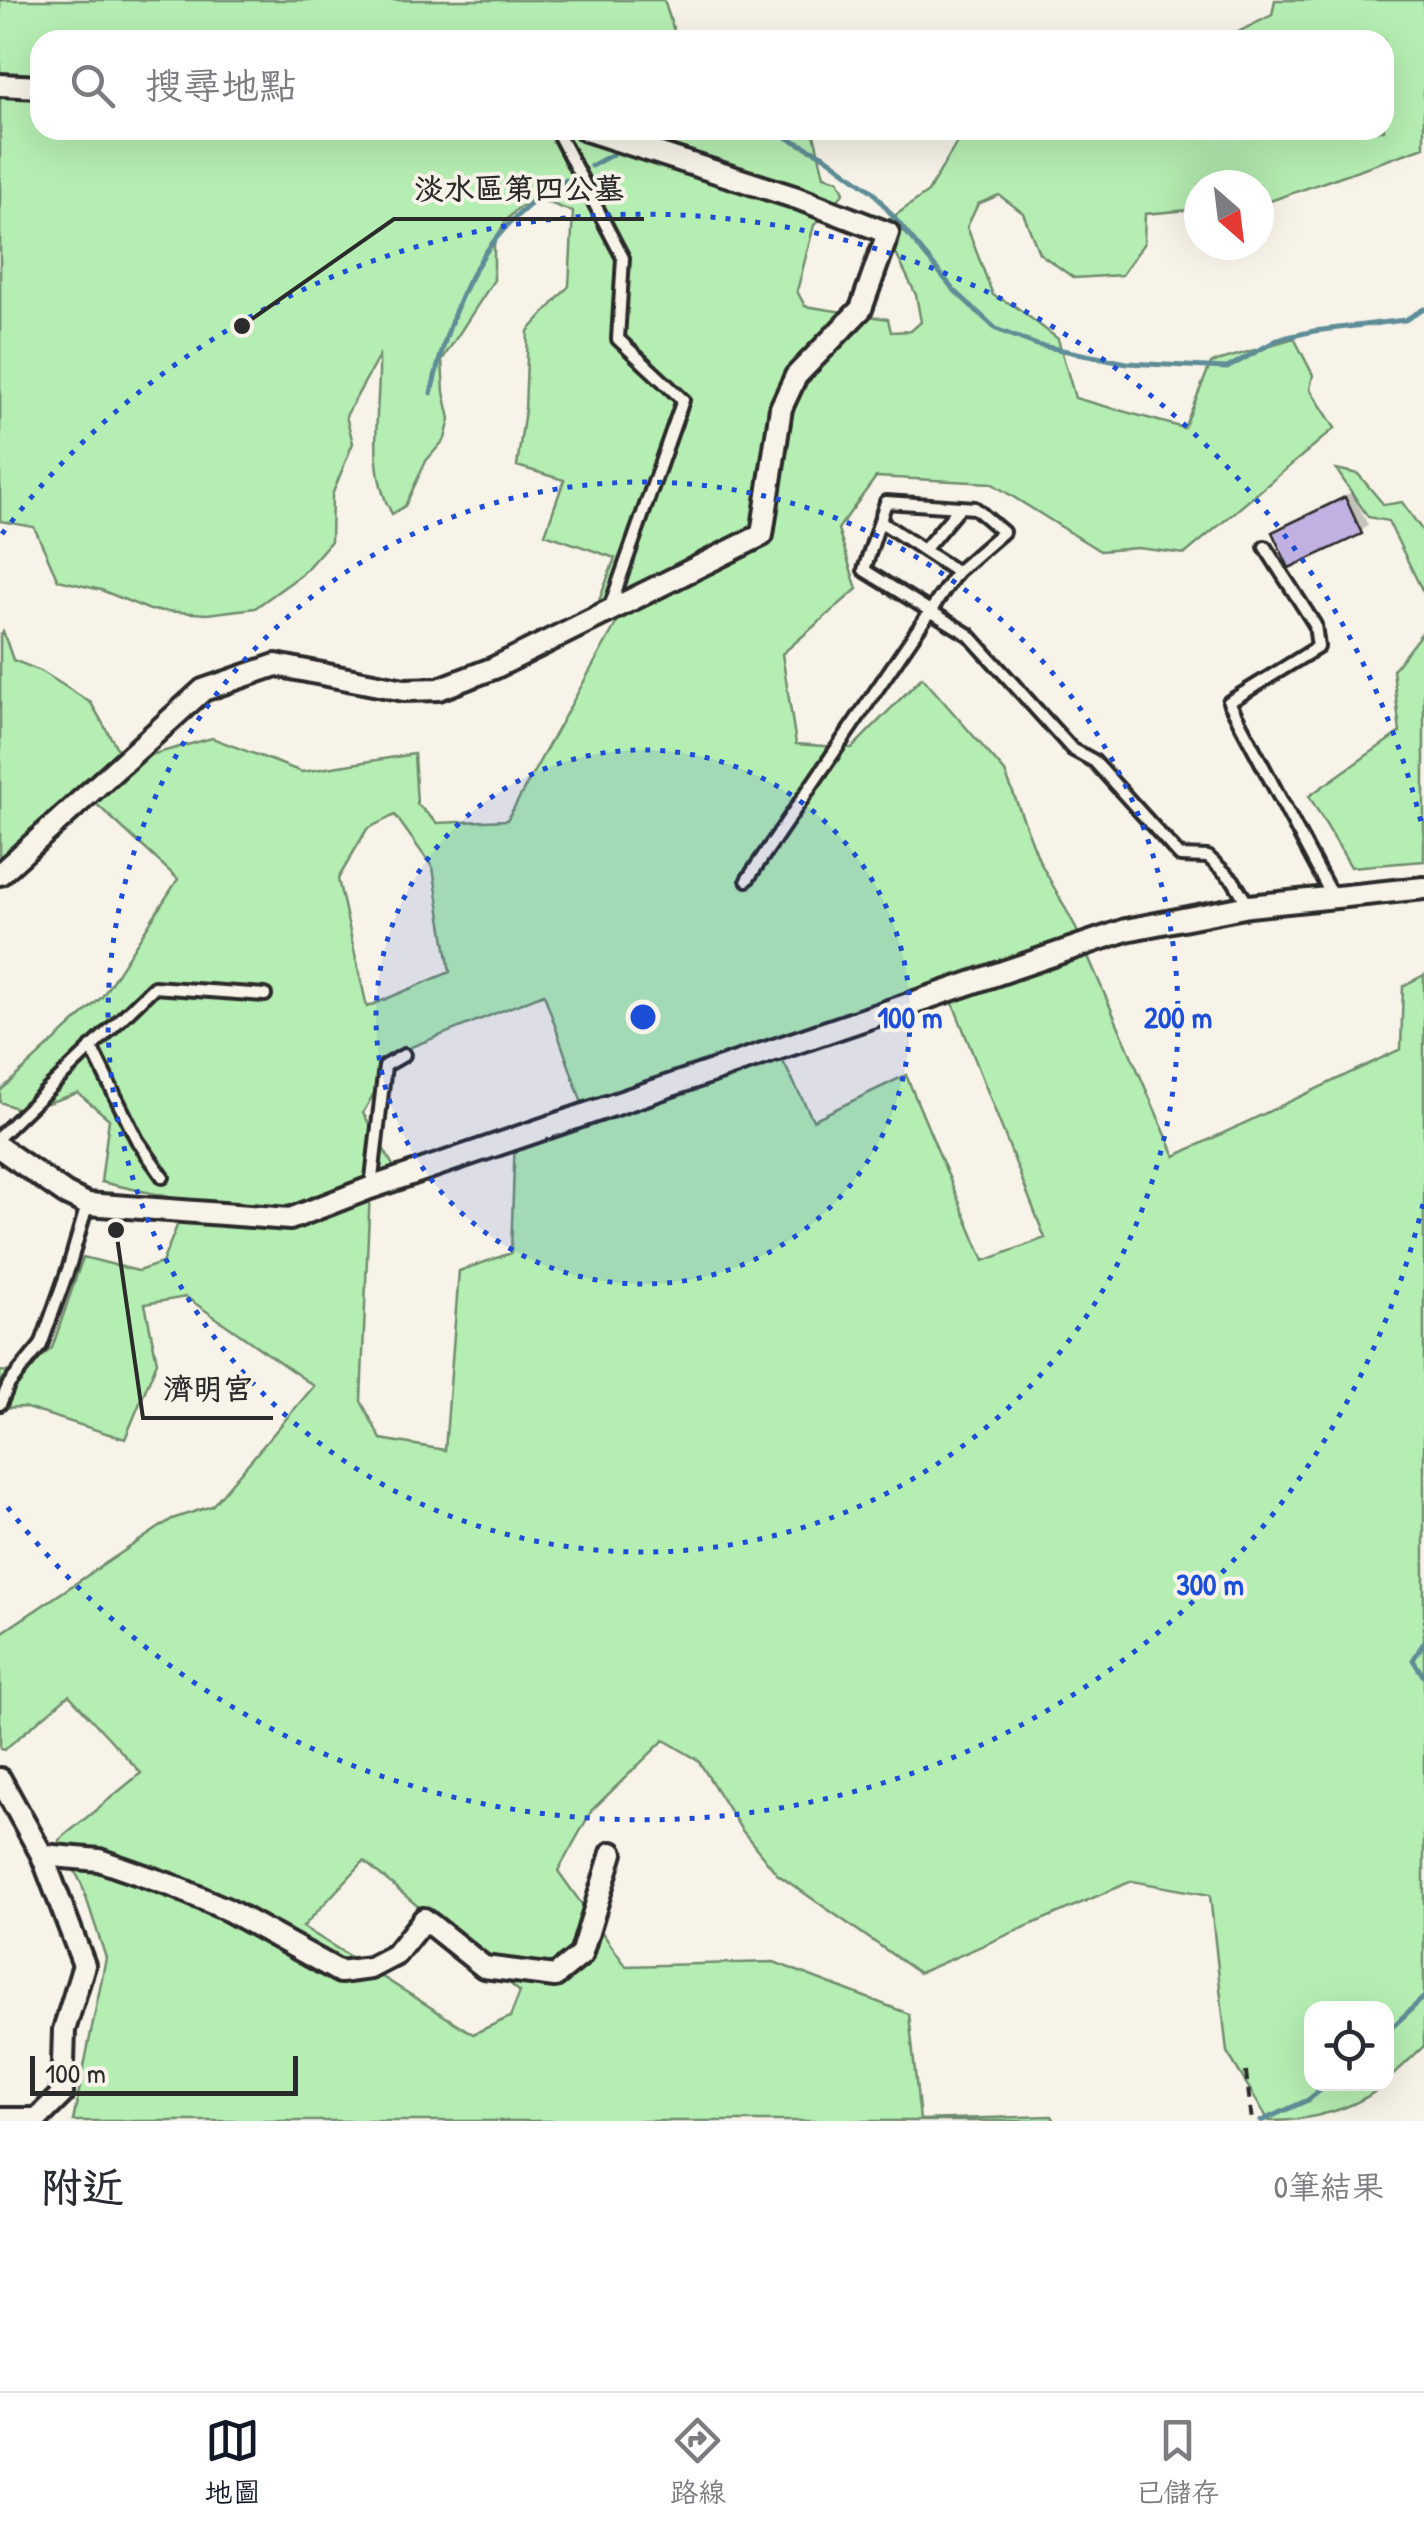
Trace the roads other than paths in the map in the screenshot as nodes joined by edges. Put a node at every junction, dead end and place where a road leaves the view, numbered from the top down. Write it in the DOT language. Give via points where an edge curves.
graph roads {
  1 [pos="0,85"];
  2 [pos="30,86"];
  3 [pos="561,140"];
  4 [pos="617,140"];
  5 [pos="960,508"];
  6 [pos="882,522"];
  7 [pos="1265,547"];
  8 [pos="924,550"];
  9 [pos="957,572"];
  10 [pos="931,610"];
  11 [pos="608,611"];
  12 [pos="0,874"];
  13 [pos="747,880"];
  14 [pos="1424,888"];
  15 [pos="1332,897"];
  16 [pos="1249,906"];
  17 [pos="265,995"];
  18 [pos="92,1047"];
  19 [pos="404,1054"];
  20 [pos="0,1136"];
  21 [pos="0,1148"];
  22 [pos="163,1177"];
  23 [pos="370,1188"];
  24 [pos="87,1204"];
  25 [pos="0,1404"];
  26 [pos="0,1780"];
  27 [pos="612,1853"];
  28 [pos="42,1855"];
  29 [pos="0,2119"];
  1 -- 2 [label="street"];
  3 -- 11 [label="lane" via="622,258 618,338 683,400"];
  4 -- 11 [label="street" via="888,234 861,309 796,376 781,408 762,535"];
  5 -- 6 [label="lane" via="886,502"];
  5 -- 8 [label="lane"];
  5 -- 9 [label="lane" via="975,508 1004,532"];
  6 -- 8 [label="lane"];
  6 -- 10 [label="lane" via="864,570"];
  7 -- 15 [label="lane" via="1314,625 1318,646 1229,702"];
  8 -- 9 [label="lane"];
  9 -- 10 [label="lane"];
  10 -- 13 [label="lane"];
  10 -- 16 [label="lane" via="969,635 1180,856 1208,857"];
  11 -- 12 [label="street" via="439,689 404,690 276,665 202,690"];
  14 -- 15 [label="street"];
  15 -- 16 [label="street"];
  16 -- 23 [label="street" via="1126,930"];
  17 -- 18 [label="lane" via="154,987"];
  18 -- 20 [label="lane"];
  18 -- 22 [label="lane" via="137,1140"];
  19 -- 23 [label="lane" via="385,1066"];
  21 -- 24 [label="street"];
  23 -- 24 [label="street" via="290,1220"];
  24 -- 25 [label="lane" via="41,1345"];
  26 -- 28 [label="street"];
  27 -- 28 [label="street" via="581,1955 555,1976 484,1967 420,1911 395,1955 370,1968 340,1972 173,1886 99,1860"];
  28 -- 29 [label="street" via="84,1966 64,2030 62,2094 37,2119"];
}
